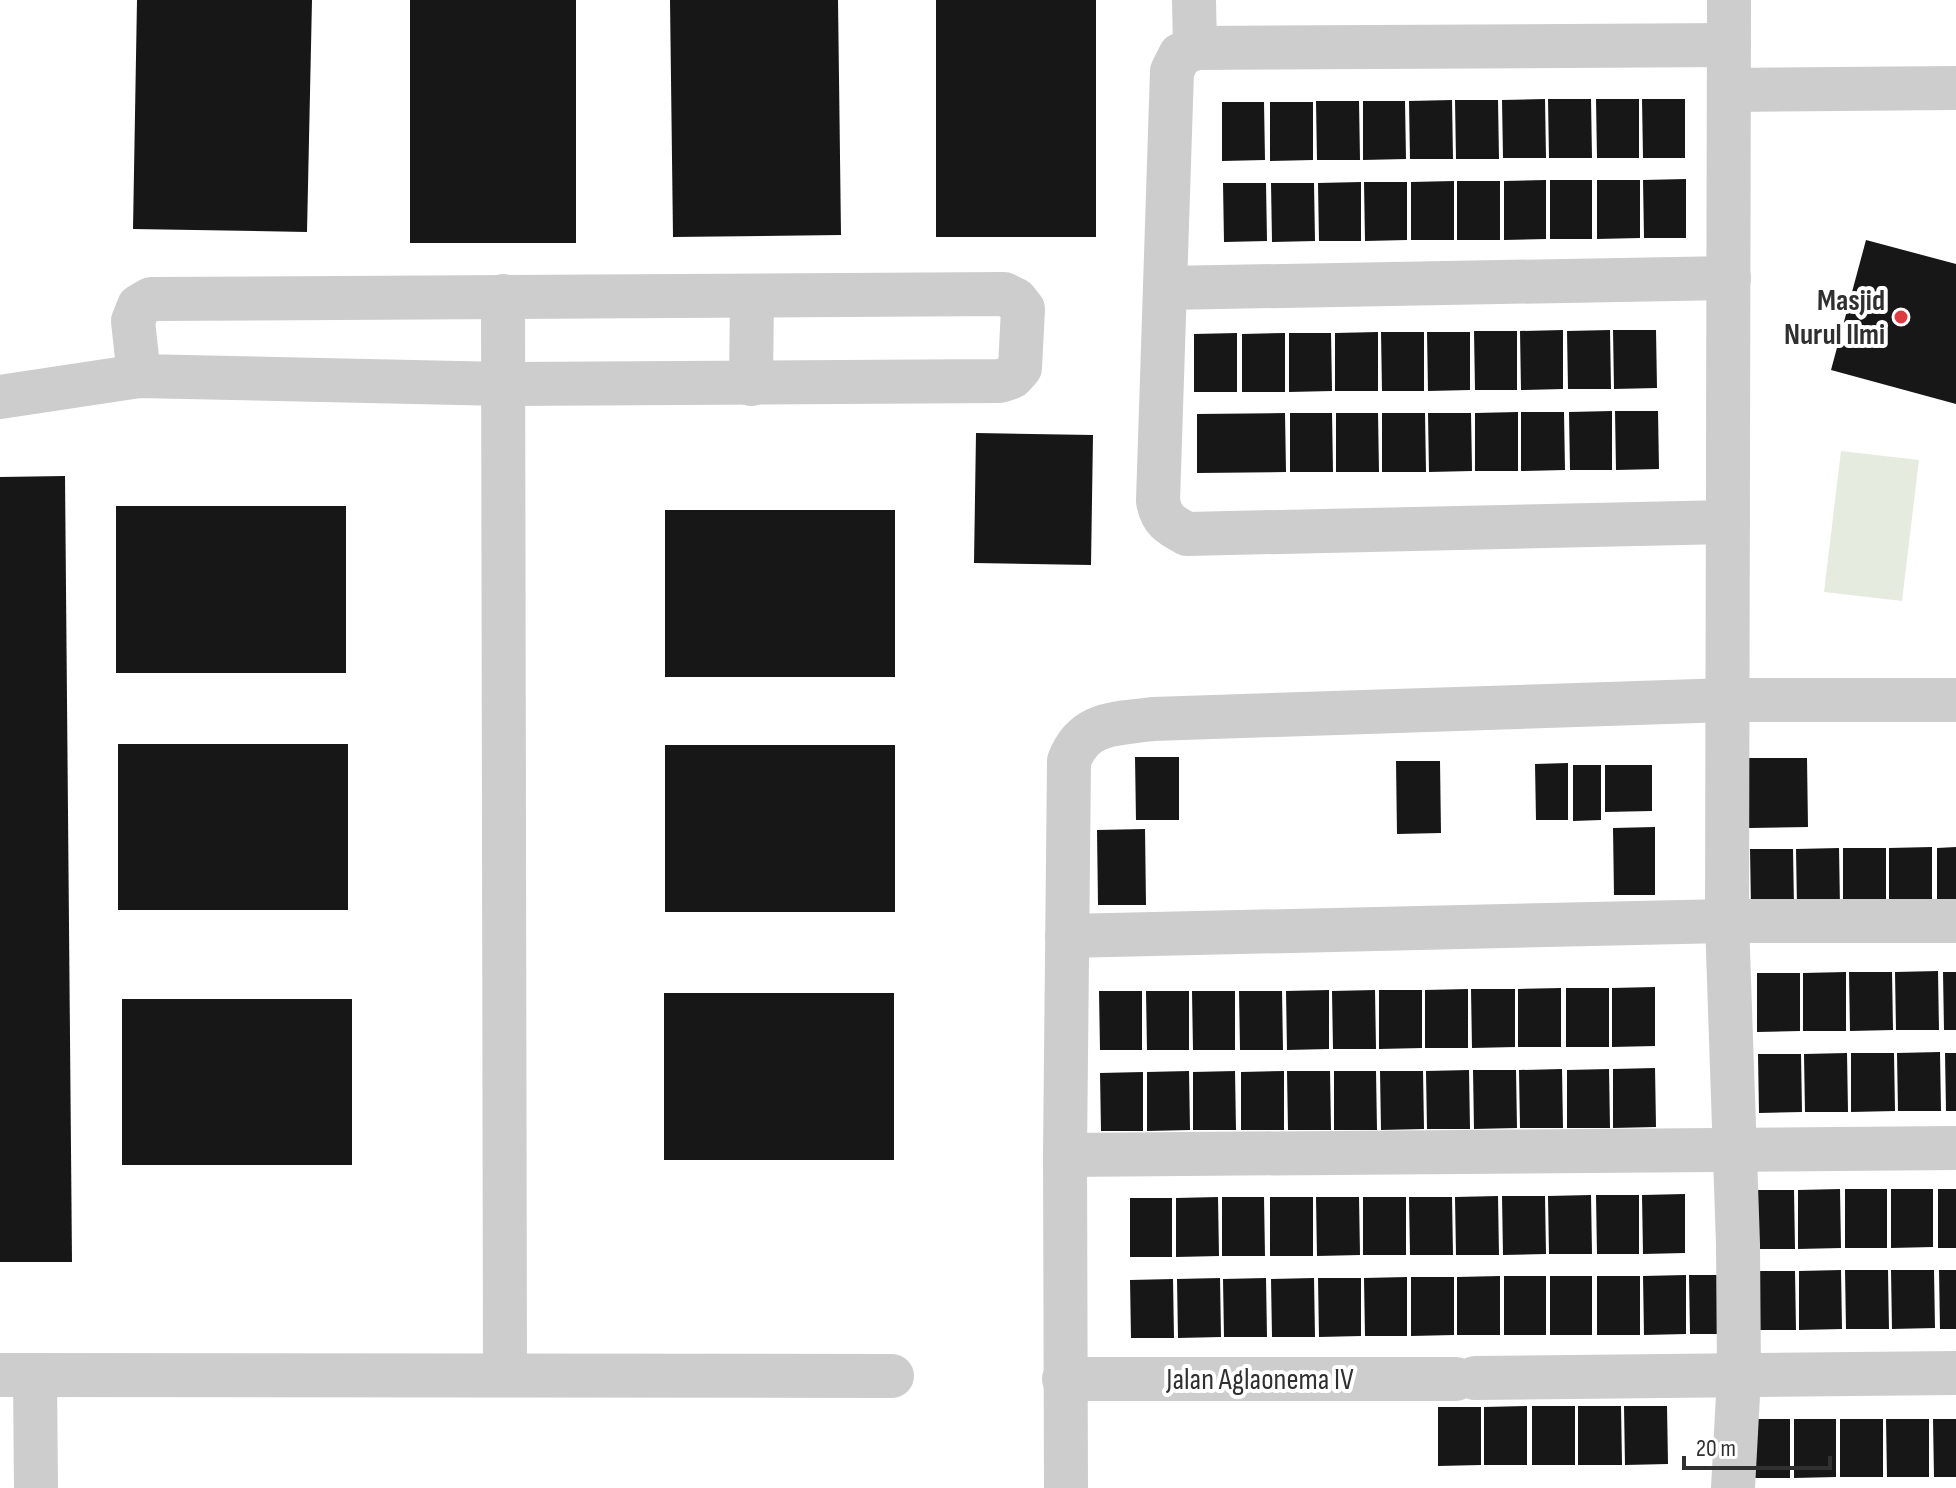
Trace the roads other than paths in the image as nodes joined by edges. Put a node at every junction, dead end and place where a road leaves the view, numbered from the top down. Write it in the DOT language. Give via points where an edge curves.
graph roads {
  1 [pos="1194,0"];
  2 [pos="1729,0"];
  3 [pos="1729,45"];
  4 [pos="1195,48"];
  5 [pos="1956,88"];
  6 [pos="1729,90"];
  7 [pos="1729,278"];
  8 [pos="1166,288"];
  9 [pos="503,296"];
  10 [pos="752,296"];
  11 [pos="139,376"];
  12 [pos="504,384"];
  13 [pos="751,384"];
  14 [pos="0,397"];
  15 [pos="1728,522"];
  16 [pos="1728,700"];
  17 [pos="1956,700"];
  18 [pos="1727,921"];
  19 [pos="1956,921"];
  20 [pos="1067,936"];
  21 [pos="1956,1148"];
  22 [pos="1735,1149"];
  23 [pos="1065,1155"];
  24 [pos="1956,1373"];
  25 [pos="505,1374"];
  26 [pos="17,1376"];
  27 [pos="892,1376"];
  28 [pos="1739,1377"];
  29 [pos="1064,1379"];
  30 [pos="36,1488"];
  31 [pos="1066,1488"];
  32 [pos="1733,1488"];
  1 -- 4 [label="street"];
  2 -- 3 [label="street"];
  3 -- 4 [label="street"];
  3 -- 6 [label="street"];
  4 -- 8 [label="street" via="1180,55 1172,71"];
  5 -- 6 [label="street"];
  6 -- 7 [label="street"];
  7 -- 8 [label="street"];
  7 -- 15 [label="street"];
  8 -- 15 [label="street" via="1158,501 1160,515 1187,534"];
  9 -- 10 [label="street"];
  9 -- 11 [label="street" via="151,299 139,306 133,321"];
  9 -- 12 [label="street"];
  10 -- 13 [label="street"];
  10 -- 13 [label="street" via="1004,294 1023,309 1020,368 1000,381"];
  11 -- 12 [label="street"];
  11 -- 14 [label="street"];
  12 -- 13 [label="street"];
  12 -- 25 [label="street"];
  15 -- 16 [label="street"];
  16 -- 17 [label="street"];
  16 -- 18 [label="street"];
  16 -- 20 [label="street" via="1153,719 1101,726 1075,746 1069,761"];
  18 -- 19 [label="street"];
  18 -- 20 [label="street"];
  18 -- 22 [label="street"];
  20 -- 23 [label="street"];
  21 -- 22 [label="street"];
  22 -- 23 [label="street"];
  22 -- 28 [label="street"];
  23 -- 29 [label="street"];
  24 -- 28 [label="street, Jalan Aglaonema IV"];
  25 -- 26 [label="street"];
  25 -- 27 [label="street"];
  26 -- 30 [label="street"];
  28 -- 29 [label="street, Jalan Aglaonema IV"];
  28 -- 32 [label="street"];
  29 -- 31 [label="street"];
}
